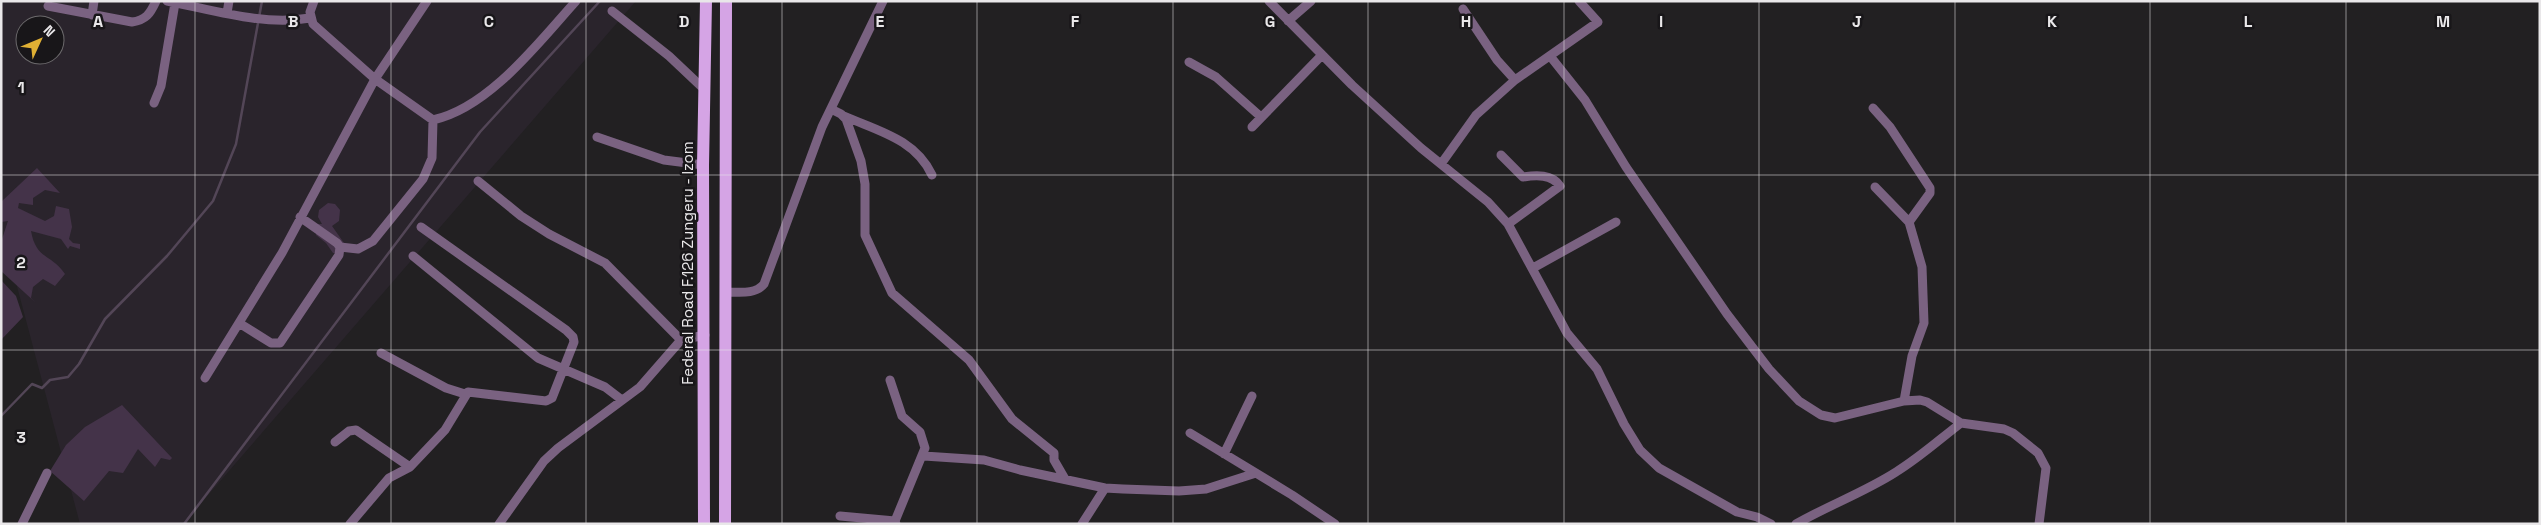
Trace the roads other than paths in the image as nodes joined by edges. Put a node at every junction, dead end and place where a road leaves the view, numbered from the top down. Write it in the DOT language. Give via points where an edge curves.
graph roads {
  1 [pos="94,1"];
  2 [pos="156,1"];
  3 [pos="230,1"];
  4 [pos="314,1"];
  5 [pos="427,1"];
  6 [pos="576,1"];
  7 [pos="706,1"];
  8 [pos="726,1"];
  9 [pos="883,1"];
  10 [pos="1269,1"];
  11 [pos="1312,1"];
  12 [pos="1579,1"];
  13 [pos="171,2"];
  14 [pos="48,6"];
  15 [pos="1463,10"];
  16 [pos="612,11"];
  17 [pos="227,13"];
  18 [pos="92,15"];
  19 [pos="310,18"];
  20 [pos="1288,21"];
  21 [pos="1322,55"];
  22 [pos="1550,56"];
  23 [pos="1189,62"];
  24 [pos="375,79"];
  25 [pos="1515,80"];
  26 [pos="705,90"];
  27 [pos="154,103"];
  28 [pos="1873,108"];
  29 [pos="831,109"];
  30 [pos="705,116"];
  31 [pos="844,116"];
  32 [pos="726,117"];
  33 [pos="1261,117"];
  34 [pos="433,120"];
  35 [pos="1252,127"];
  36 [pos="597,137"];
  37 [pos="1501,155"];
  38 [pos="1441,164"];
  39 [pos="703,165"];
  40 [pos="932,175"];
  41 [pos="478,181"];
  42 [pos="1876,187"];
  43 [pos="300,216"];
  44 [pos="1616,222"];
  45 [pos="1909,222"];
  46 [pos="1508,224"];
  47 [pos="421,227"];
  48 [pos="340,247"];
  49 [pos="414,256"];
  50 [pos="1533,268"];
  51 [pos="725,292"];
  52 [pos="239,323"];
  53 [pos="705,335"];
  54 [pos="682,340"];
  55 [pos="381,352"];
  56 [pos="564,369"];
  57 [pos="205,378"];
  58 [pos="890,380"];
  59 [pos="468,392"];
  60 [pos="1252,396"];
  61 [pos="622,400"];
  62 [pos="1904,401"];
  63 [pos="1962,423"];
  64 [pos="1190,433"];
  65 [pos="335,442"];
  66 [pos="1224,454"];
  67 [pos="924,456"];
  68 [pos="410,467"];
  69 [pos="47,473"];
  70 [pos="1256,473"];
  71 [pos="1065,479"];
  72 [pos="1105,488"];
  73 [pos="840,516"];
  74 [pos="895,522"];
  75 [pos="22,524"];
  76 [pos="350,524"];
  77 [pos="499,524"];
  78 [pos="704,524"];
  79 [pos="725,524"];
  80 [pos="1082,524"];
  81 [pos="1335,524"];
  82 [pos="1771,524"];
  83 [pos="1796,524"];
  84 [pos="2039,524"];
  1 -- 18 [label="street"];
  2 -- 18 [label="street" via="150,15 142,21"];
  3 -- 17 [label="street"];
  4 -- 19 [label="street"];
  5 -- 24 [label="street"];
  6 -- 34 [label="street" via="528,55 487,92 461,109"];
  7 -- 26 [label="main road, Federal Road F.126 Zungeru - Izom"];
  8 -- 32 [label="main road"];
  9 -- 29 [label="street"];
  10 -- 20 [label="street"];
  11 -- 20 [label="street"];
  12 -- 22 [label="street" via="1598,22"];
  13 -- 17 [label="street"];
  13 -- 27 [label="street" via="161,86"];
  14 -- 18 [label="street"];
  15 -- 25 [label="street" via="1491,52"];
  16 -- 26 [label="street" via="669,56"];
  17 -- 19 [label="street" via="270,21"];
  19 -- 24 [label="street"];
  20 -- 21 [label="street"];
  21 -- 33 [label="street"];
  21 -- 38 [label="street"];
  22 -- 25 [label="street"];
  22 -- 62 [label="street" via="1585,100 1626,167 1728,314 1769,369 1799,401 1821,415 1835,418"];
  23 -- 33 [label="street" via="1216,77"];
  24 -- 34 [label="street"];
  24 -- 43 [label="street"];
  25 -- 38 [label="street" via="1476,115"];
  26 -- 30 [label="main road, Federal Road F.126 Zungeru - Izom"];
  28 -- 45 [label="street" via="1890,127 1930,188 1930,193"];
  29 -- 31 [label="street"];
  29 -- 51 [label="street" via="764,284 754,292"];
  30 -- 32 [label="main road"];
  30 -- 39 [label="main road, Federal Road F.126 Zungeru - Izom"];
  31 -- 40 [label="street" via="911,147"];
  31 -- 71 [label="street" via="864,174 865,235 892,293 969,360 1012,419 1054,453 1054,460"];
  32 -- 51 [label="main road"];
  33 -- 35 [label="street"];
  34 -- 48 [label="street" via="432,158 423,179 373,241 358,249"];
  36 -- 39 [label="street" via="664,160"];
  37 -- 46 [label="street" via="1523,177 1548,177 1560,186"];
  38 -- 46 [label="street" via="1488,202"];
  39 -- 53 [label="main road, Federal Road F.126 Zungeru - Izom"];
  41 -- 54 [label="street" via="521,216 605,263"];
  42 -- 45 [label="street"];
  43 -- 48 [label="street"];
  43 -- 52 [label="street" via="282,253"];
  44 -- 50 [label="street"];
  45 -- 62 [label="street" via="1922,262 1925,315 1912,356"];
  46 -- 50 [label="street"];
  47 -- 56 [label="street" via="569,333 574,342"];
  48 -- 52 [label="street" via="339,255 280,342 271,343"];
  49 -- 56 [label="street" via="538,358"];
  50 -- 82 [label="street" via="1567,332 1597,369 1640,450 1660,468 1737,512"];
  51 -- 79 [label="main road"];
  52 -- 57 [label="street"];
  53 -- 54 [label="street"];
  53 -- 78 [label="main road, Federal Road F.126 Zungeru - Izom"];
  54 -- 61 [label="street" via="648,380"];
  55 -- 59 [label="street" via="446,388 465,394"];
  56 -- 59 [label="street" via="552,398 546,401"];
  56 -- 61 [label="street" via="605,387"];
  58 -- 67 [label="street" via="902,416 920,432"];
  59 -- 68 [label="street" via="445,430"];
  60 -- 66 [label="street"];
  61 -- 77 [label="street" via="544,461"];
  62 -- 63 [label="street" via="1927,402"];
  63 -- 83 [label="street" via="1896,472"];
  63 -- 84 [label="street" via="2013,432 2038,453 2046,468"];
  64 -- 66 [label="street"];
  65 -- 68 [label="street" via="349,431 356,430"];
  66 -- 70 [label="street"];
  67 -- 71 [label="street" via="984,460"];
  67 -- 74 [label="street"];
  68 -- 76 [label="street" via="389,478"];
  69 -- 75 [label="street"];
  70 -- 72 [label="street" via="1206,489"];
  70 -- 81 [label="street"];
  71 -- 72 [label="street"];
  72 -- 80 [label="street"];
  73 -- 74 [label="street"];
}
